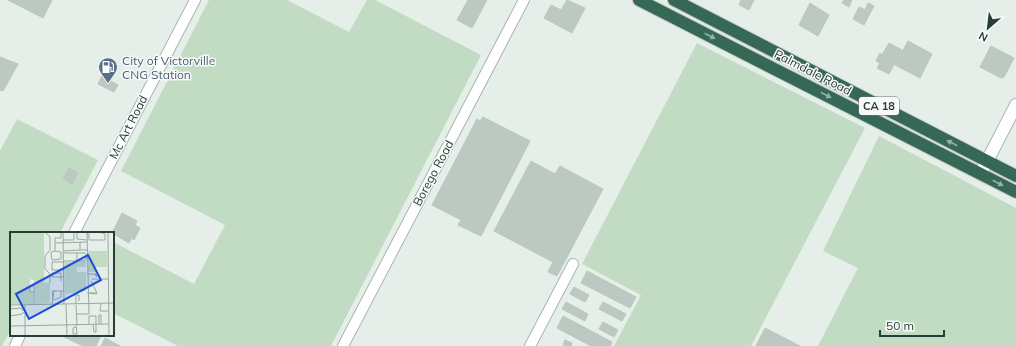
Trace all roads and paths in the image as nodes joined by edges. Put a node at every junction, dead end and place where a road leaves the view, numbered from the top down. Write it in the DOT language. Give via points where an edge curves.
graph roads {
  1 [pos="195,0"];
  2 [pos="524,0"];
  3 [pos="639,0"];
  4 [pos="674,0"];
  5 [pos="1016,105"];
  6 [pos="987,161"];
  7 [pos="981,173"];
  8 [pos="1016,176"];
  9 [pos="1016,192"];
  10 [pos="75,232"];
  11 [pos="573,264"];
  12 [pos="20,336"];
  13 [pos="15,346"];
  14 [pos="343,346"];
  15 [pos="530,346"];
  1 -- 10 [label="street, Mc Art Road"];
  2 -- 14 [label="street, Borego Road"];
  3 -- 7 [label="highway, Palmdale Road / CA 18, one-way"];
  6 -- 4 [label="highway, Palmdale Road / CA 18, one-way"];
  5 -- 6 [label="street"];
  6 -- 7 [label="street"];
  6 -- 8 [label="highway, Palmdale Road / CA 18"];
  7 -- 9 [label="highway, Palmdale Road / CA 18, one-way"];
  11 -- 15 [label="street"];
  12 -- 13 [label="street"];
}
